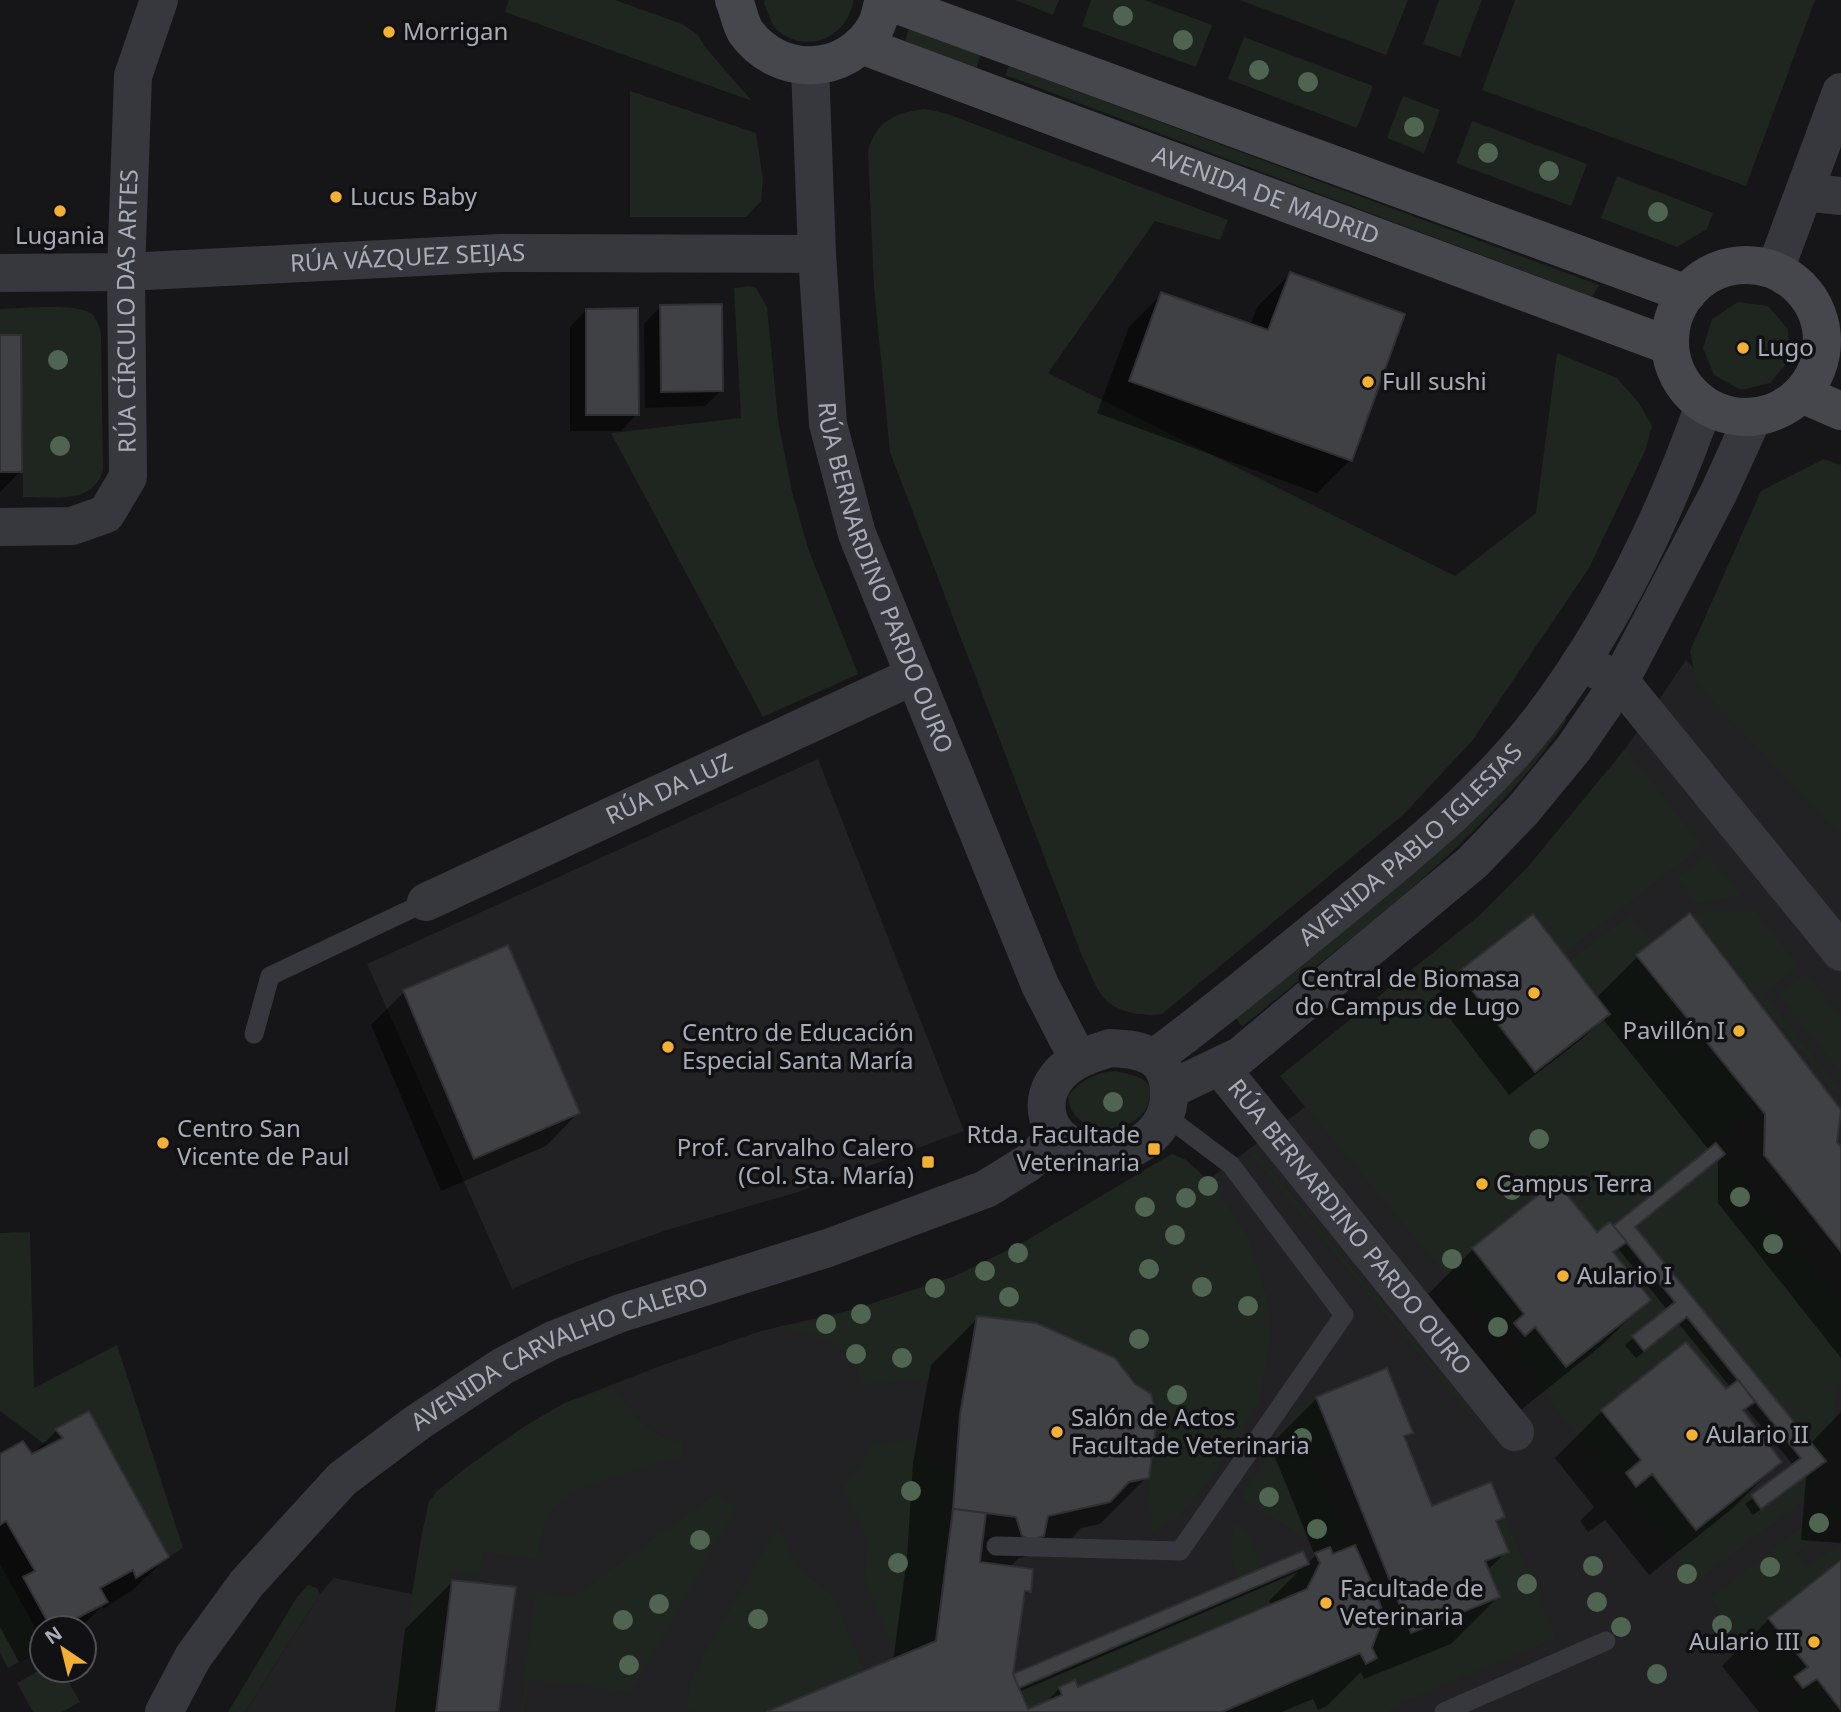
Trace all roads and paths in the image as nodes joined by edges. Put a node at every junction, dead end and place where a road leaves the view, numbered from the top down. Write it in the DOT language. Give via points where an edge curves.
graph roads {
  1 [pos="159,0"];
  2 [pos="734,0"];
  3 [pos="884,0"];
  4 [pos="861,45"];
  5 [pos="810,66"];
  6 [pos="1841,92"];
  7 [pos="1823,194"];
  8 [pos="817,254"];
  9 [pos="1775,270"];
  10 [pos="126,272"];
  11 [pos="0,273"];
  12 [pos="1687,294"];
  13 [pos="1670,346"];
  14 [pos="1832,346"];
  15 [pos="1802,394"];
  16 [pos="1704,405"];
  17 [pos="1841,411"];
  18 [pos="1754,417"];
  19 [pos="0,527"];
  20 [pos="1581,662"];
  21 [pos="913,676"];
  22 [pos="1620,681"];
  23 [pos="426,902"];
  24 [pos="1841,952"];
  25 [pos="254,1034"];
  26 [pos="1077,1059"];
  27 [pos="1220,1067"];
  28 [pos="1163,1088"];
  29 [pos="1058,1136"];
  30 [pos="1515,1432"];
  31 [pos="996,1546"];
  32 [pos="1606,1641"];
  33 [pos="164,1712"];
  34 [pos="1444,1712"];
  1 -- 10 [label="street, RÚA CÍRCULO DAS ARTES" via="133,76"];
  2 -- 5 [label="street" via="744,29 768,54 792,65"];
  3 -- 4 [label="street" via="876,25"];
  3 -- 12 [label="street"];
  4 -- 5 [label="street" via="836,61"];
  4 -- 13 [label="street, AVENIDA DE MADRID"];
  5 -- 8 [label="street, RÚA BERNARDINO PARDO OURO"];
  6 -- 7 [label="street"];
  7 -- 9 [label="street"];
  8 -- 10 [label="street, RÚA VÁZQUEZ SEIJAS" via="500,253"];
  8 -- 21 [label="street, RÚA BERNARDINO PARDO OURO" via="828,424 857,534"];
  9 -- 12 [label="street" via="1750,265 1721,269"];
  9 -- 14 [label="street" via="1799,286 1818,313"];
  10 -- 11 [label="street, RÚA VÁZQUEZ SEIJAS"];
  10 -- 19 [label="street, RÚA CÍRCULO DAS ARTES" via="128,477 106,514 72,526"];
  12 -- 13 [label="street" via="1673,320"];
  13 -- 16 [label="street" via="1677,373"];
  14 -- 15 [label="street"];
  15 -- 17 [label="street"];
  15 -- 18 [label="street" via="1770,414"];
  16 -- 18 [label="street" via="1726,415"];
  16 -- 20 [label="street, AVENIDA PABLO IGLESIAS" via="1680,473"];
  18 -- 22 [label="street, AVENIDA PABLO IGLESIAS"];
  20 -- 22 [label="street"];
  20 -- 28 [label="street, AVENIDA PABLO IGLESIAS" via="1539,721 1453,816 1196,1027"];
  21 -- 23 [label="street, RÚA DA LUZ"];
  21 -- 26 [label="street, RÚA BERNARDINO PARDO OURO" via="1040,985"];
  22 -- 24 [label="street"];
  22 -- 27 [label="street, AVENIDA PABLO IGLESIAS" via="1574,748 1473,862 1240,1056"];
  23 -- 25 [label="lane" via="270,976"];
  26 -- 28 [label="street" via="1110,1048 1132,1049"];
  26 -- 29 [label="street" via="1052,1084 1046,1102 1047,1120"];
  27 -- 28 [label="street, RÚA BERNARDINO PARDO OURO"];
  27 -- 30 [label="street, RÚA BERNARDINO PARDO OURO"];
  28 -- 29 [label="street, RÚA BERNARDINO PARDO OURO" via="1155,1133 1139,1145 1119,1153 1095,1153"];
  28 -- 31 [label="lane" via="1231,1165 1344,1315 1180,1550"];
  29 -- 33 [label="street, AVENIDA CARVALHO CALERO" via="1028,1163 986,1189 828,1248 621,1313 503,1366 342,1479 247,1583 193,1657"];
  32 -- 34 [label="lane"];
}
